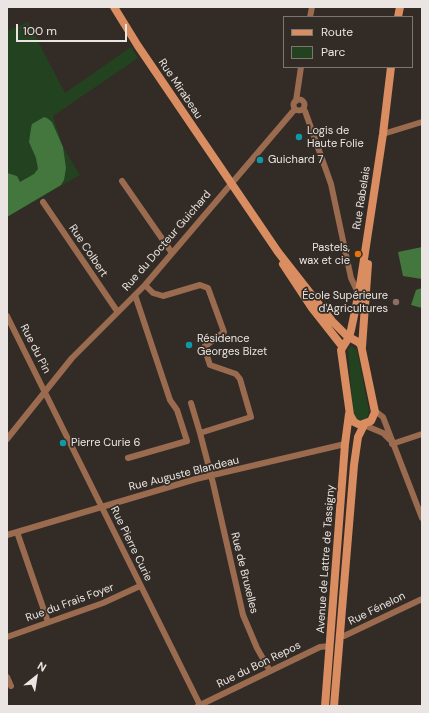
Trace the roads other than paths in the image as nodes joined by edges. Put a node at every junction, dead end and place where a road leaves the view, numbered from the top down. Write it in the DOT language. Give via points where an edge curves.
graph roads {
  1 [pos="114,7"];
  2 [pos="301,68"];
  3 [pos="391,68"];
  4 [pos="296,101"];
  5 [pos="295,109"];
  6 [pos="303,109"];
  7 [pos="422,122"];
  8 [pos="383,134"];
  9 [pos="122,181"];
  10 [pos="231,183"];
  11 [pos="43,202"];
  12 [pos="367,238"];
  13 [pos="278,252"];
  14 [pos="172,253"];
  15 [pos="350,270"];
  16 [pos="362,271"];
  17 [pos="145,285"];
  18 [pos="359,292"];
  19 [pos="135,295"];
  20 [pos="117,311"];
  21 [pos="363,311"];
  22 [pos="7,316"];
  23 [pos="349,337"];
  24 [pos="342,346"];
  25 [pos="362,347"];
  26 [pos="44,390"];
  27 [pos="191,404"];
  28 [pos="374,410"];
  29 [pos="349,413"];
  30 [pos="364,424"];
  31 [pos="200,433"];
  32 [pos="422,434"];
  33 [pos="7,439"];
  34 [pos="392,443"];
  35 [pos="345,444"];
  36 [pos="128,458"];
  37 [pos="211,477"];
  38 [pos="102,507"];
  39 [pos="422,518"];
  40 [pos="17,532"];
  41 [pos="7,535"];
  42 [pos="140,586"];
  43 [pos="422,599"];
  44 [pos="48,622"];
  45 [pos="340,636"];
  46 [pos="7,637"];
  47 [pos="330,646"];
  48 [pos="270,671"];
  49 [pos="7,677"];
  50 [pos="11,686"];
  51 [pos="199,706"];
  52 [pos="325,706"];
  53 [pos="334,706"];
  1 -- 10 [label="street, Rue Mirabeau"];
  2 -- 4 [label="street"];
  3 -- 8 [label="street, Rue Rabelais"];
  4 -- 5 [label="street"];
  4 -- 6 [label="street" via="303,101"];
  5 -- 6 [label="street"];
  5 -- 10 [label="street, Rue du Docteur Guichard"];
  6 -- 15 [label="street" via="331,184"];
  7 -- 8 [label="street"];
  8 -- 12 [label="street, Rue Rabelais"];
  9 -- 14 [label="street"];
  10 -- 13 [label="street, Rue Mirabeau"];
  10 -- 14 [label="street, Rue du Docteur Guichard"];
  11 -- 20 [label="street, Rue Colbert"];
  12 -- 16 [label="street, Rue Rabelais"];
  12 -- 21 [label="street, Rue Rabelais" via="370,247"];
  13 -- 23 [label="street" via="332,321"];
  13 -- 24 [label="street" via="303,296"];
  14 -- 17 [label="street, Rue du Docteur Guichard"];
  15 -- 16 [label="street" via="354,275"];
  15 -- 18 [label="street"];
  16 -- 18 [label="street, Rue Rabelais"];
  17 -- 19 [label="street, Rue du Docteur Guichard"];
  17 -- 31 [label="street" via="159,296 200,285 205,285 209,290 224,332 204,347 210,365 236,374 240,379 251,417"];
  18 -- 21 [label="street, Rue Rabelais"];
  18 -- 23 [label="street, Rue Rabelais"];
  19 -- 20 [label="street, Rue du Docteur Guichard"];
  19 -- 36 [label="street" via="170,400 177,410 187,441"];
  20 -- 26 [label="street, Rue du Docteur Guichard"];
  21 -- 25 [label="street, Rue Rabelais"];
  22 -- 26 [label="street, Rue du Pin"];
  23 -- 24 [label="street"];
  23 -- 25 [label="street"];
  24 -- 29 [label="street, Avenue de Lattre de Tassigny"];
  25 -- 28 [label="street, Rue Rabelais"];
  26 -- 33 [label="street, Rue du Docteur Guichard"];
  26 -- 38 [label="street, Rue Pierre Curie"];
  27 -- 31 [label="street"];
  28 -- 30 [label="street, Avenue de Lattre de Tassigny" via="372,420"];
  28 -- 34 [label="street" via="383,417"];
  29 -- 30 [label="street" via="354,422"];
  29 -- 35 [label="street, Avenue de Lattre de Tassigny"];
  30 -- 34 [label="street" via="383,433"];
  30 -- 45 [label="street, Avenue de Lattre de Tassigny" via="358,437 354,465"];
  31 -- 37 [label="street, Rue de Bruxelles"];
  32 -- 34 [label="street"];
  34 -- 39 [label="street"];
  35 -- 37 [label="street, Rue Auguste Blandeau"];
  35 -- 47 [label="street, Avenue de Lattre de Tassigny"];
  37 -- 38 [label="street, Rue Auguste Blandeau" via="196,479"];
  37 -- 48 [label="street, Rue de Bruxelles" via="243,615"];
  38 -- 40 [label="street, Rue Auguste Blandeau"];
  38 -- 42 [label="street, Rue Pierre Curie"];
  40 -- 41 [label="street, Rue Auguste Blandeau"];
  40 -- 44 [label="street"];
  42 -- 44 [label="street, Rue du Frais Foyer"];
  42 -- 51 [label="street, Rue Pierre Curie"];
  43 -- 45 [label="street, Rue Fénelon"];
  44 -- 46 [label="street, Rue du Frais Foyer"];
  45 -- 53 [label="street, Avenue de Lattre de Tassigny"];
  47 -- 48 [label="street, Rue du Bon Repos"];
  47 -- 52 [label="street, Avenue de Lattre de Tassigny"];
  48 -- 51 [label="street, Rue du Bon Repos"];
  49 -- 50 [label="street"];
}
